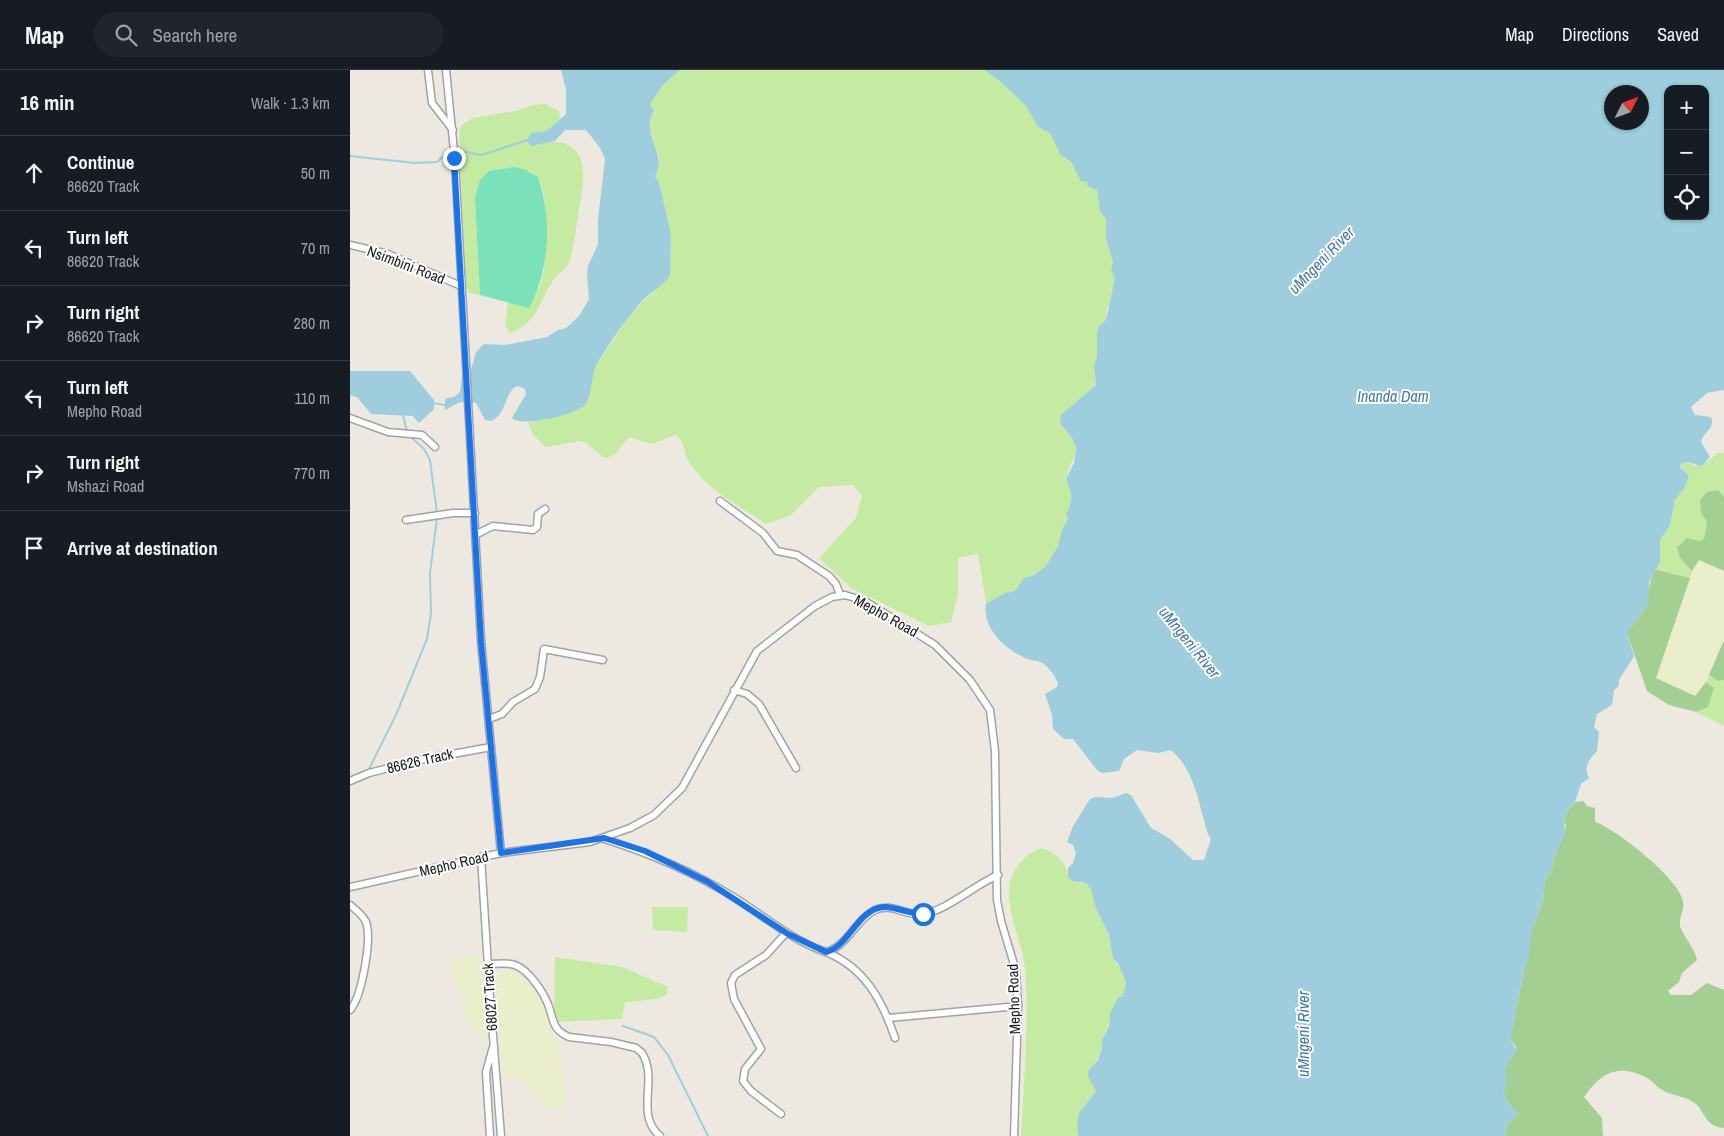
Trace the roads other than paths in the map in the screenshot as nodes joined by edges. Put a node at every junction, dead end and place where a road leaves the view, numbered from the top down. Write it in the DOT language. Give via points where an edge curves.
graph roads {
  1 [pos="428,70"];
  2 [pos="446,70"];
  3 [pos="453,130"];
  4 [pos="350,245"];
  5 [pos="461,286"];
  6 [pos="350,418"];
  7 [pos="435,447"];
  8 [pos="720,501"];
  9 [pos="545,509"];
  10 [pos="476,513"];
  11 [pos="406,520"];
  12 [pos="477,534"];
  13 [pos="840,595"];
  14 [pos="603,660"];
  15 [pos="734,690"];
  16 [pos="489,718"];
  17 [pos="491,747"];
  18 [pos="796,768"];
  19 [pos="350,781"];
  20 [pos="604,838"];
  21 [pos="501,853"];
  22 [pos="481,857"];
  23 [pos="998,874"];
  24 [pos="350,887"];
  25 [pos="350,906"];
  26 [pos="786,933"];
  27 [pos="826,952"];
  28 [pos="488,964"];
  29 [pos="1018,1006"];
  30 [pos="350,1010"];
  31 [pos="888,1018"];
  32 [pos="896,1038"];
  33 [pos="494,1046"];
  34 [pos="780,1114"];
  35 [pos="490,1136"];
  36 [pos="501,1136"];
  37 [pos="660,1136"];
  38 [pos="1014,1136"];
  1 -- 3 [label="street" via="432,104"];
  2 -- 3 [label="street"];
  3 -- 5 [label="street"];
  4 -- 5 [label="street, Nsimbini Road" via="388,254"];
  5 -- 10 [label="street"];
  6 -- 7 [label="street" via="388,432 422,435"];
  8 -- 13 [label="street" via="762,533 777,551 797,555 830,576"];
  9 -- 12 [label="street" via="538,514 537,527 533,530 493,526"];
  10 -- 11 [label="street"];
  10 -- 12 [label="street"];
  12 -- 16 [label="street" via="481,642"];
  13 -- 15 [label="street, Mepho Road" via="815,606 763,645 749,662"];
  13 -- 23 [label="street, Mepho Road" via="865,601 924,637 983,696 994,729"];
  14 -- 16 [label="street" via="544,649 535,688 513,702 502,714"];
  15 -- 18 [label="street" via="747,694 758,704"];
  15 -- 20 [label="street, Mepho Road" via="682,788 654,815"];
  16 -- 17 [label="street"];
  17 -- 19 [label="street, 86626 Track" via="425,759"];
  17 -- 21 [label="street"];
  20 -- 21 [label="street, Mepho Road"];
  20 -- 26 [label="street" via="645,851 708,882"];
  21 -- 22 [label="street, Mepho Road"];
  22 -- 24 [label="street, Mepho Road"];
  22 -- 28 [label="street, 68027 Track"];
  23 -- 27 [label="street" via="923,914 884,907 876,910 866,916 840,945"];
  23 -- 29 [label="street, Mepho Road" via="998,900 1016,971"];
  25 -- 30 [label="street" via="360,912 367,928 361,984"];
  26 -- 27 [label="street"];
  26 -- 34 [label="street" via="766,955 735,975 731,983 734,999 761,1049 745,1069 743,1081"];
  27 -- 31 [label="street" via="841,958 870,983"];
  28 -- 33 [label="street, 68027 Track"];
  28 -- 37 [label="street" via="506,963 522,970 544,997 554,1027 561,1034 628,1045 642,1053 650,1078 647,1112 652,1130"];
  29 -- 31 [label="street"];
  29 -- 38 [label="street, Mepho Road"];
  31 -- 32 [label="street"];
  33 -- 35 [label="street" via="486,1072"];
  33 -- 36 [label="street, 68027 Track"];
}
